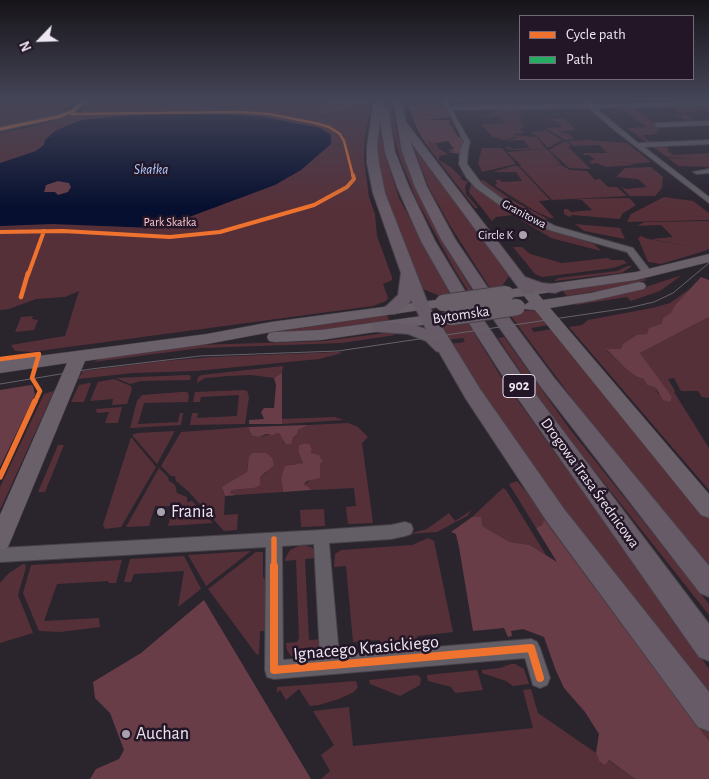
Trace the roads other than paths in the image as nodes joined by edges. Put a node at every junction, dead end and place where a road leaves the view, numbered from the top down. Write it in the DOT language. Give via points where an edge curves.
graph roads {
  1 [pos="373,135"];
  2 [pos="387,135"];
  3 [pos="403,135"];
  4 [pos="412,135"];
  5 [pos="464,135"];
  6 [pos="626,135"];
  7 [pos="709,142"];
  8 [pos="637,145"];
  9 [pos="709,171"];
  10 [pos="697,172"];
  11 [pos="709,201"];
  12 [pos="709,259"];
  13 [pos="407,269"];
  14 [pos="649,278"];
  15 [pos="523,286"];
  16 [pos="555,288"];
  17 [pos="566,300"];
  18 [pos="538,304"];
  19 [pos="447,310"];
  20 [pos="389,311"];
  21 [pos="425,313"];
  22 [pos="556,326"];
  23 [pos="379,327"];
  24 [pos="207,339"];
  25 [pos="79,355"];
  26 [pos="449,355"];
  27 [pos="0,367"];
  28 [pos="709,509"];
  29 [pos="405,529"];
  30 [pos="321,536"];
  31 [pos="274,539"];
  32 [pos="0,540"];
  33 [pos="0,555"];
  34 [pos="709,585"];
  35 [pos="709,647"];
  36 [pos="330,665"];
  37 [pos="540,678"];
  38 [pos="709,716"];
  1 -- 13 [label="main road" via="373,163 380,193"];
  2 -- 35 [label="main road, Drogowa Trasa Średnicowa / 902" via="403,188 428,241 466,306 517,382"];
  3 -- 34 [label="main road, Drogowa Trasa Średnicowa / 902" via="421,186 448,239 490,303 548,384"];
  4 -- 15 [label="main road"];
  5 -- 14 [label="street, Granitowa" via="467,142 463,164 479,186 504,204 552,228 630,250"];
  6 -- 8 [label="street"];
  7 -- 8 [label="street"];
  8 -- 11 [label="street"];
  9 -- 10 [label="street"];
  12 -- 14 [label="main road, Bytomska"];
  13 -- 20 [label="main road" via="406,295"];
  13 -- 21 [label="main road"];
  14 -- 16 [label="main road, Bytomska"];
  14 -- 17 [label="main road, Bytomska" via="605,294"];
  15 -- 16 [label="main road"];
  15 -- 18 [label="main road"];
  15 -- 19 [label="main road, Bytomska, bridge" via="506,294"];
  17 -- 18 [label="main road, Bytomska"];
  17 -- 22 [label="main road" via="554,309"];
  18 -- 19 [label="main road, Bytomska, bridge"];
  18 -- 22 [label="main road"];
  19 -- 21 [label="main road, Bytomska"];
  20 -- 21 [label="main road, Bytomska"];
  20 -- 24 [label="main road, Bytomska"];
  21 -- 23 [label="main road, Bytomska"];
  21 -- 26 [label="main road"];
  22 -- 28 [label="main road"];
  23 -- 24 [label="main road, Bytomska" via="321,335"];
  23 -- 26 [label="main road" via="410,329 428,335"];
  24 -- 25 [label="main road, Bytomska"];
  25 -- 27 [label="main road, Bytomska"];
  25 -- 32 [label="main road"];
  26 -- 38 [label="main road" via="556,516"];
  29 -- 30 [label="street"];
  30 -- 31 [label="street"];
  30 -- 36 [label="street"];
  31 -- 33 [label="street"];
  31 -- 36 [label="street, Ignacego Krasickiego" via="274,670"];
  36 -- 37 [label="street, Ignacego Krasickiego" via="531,648"];
}
